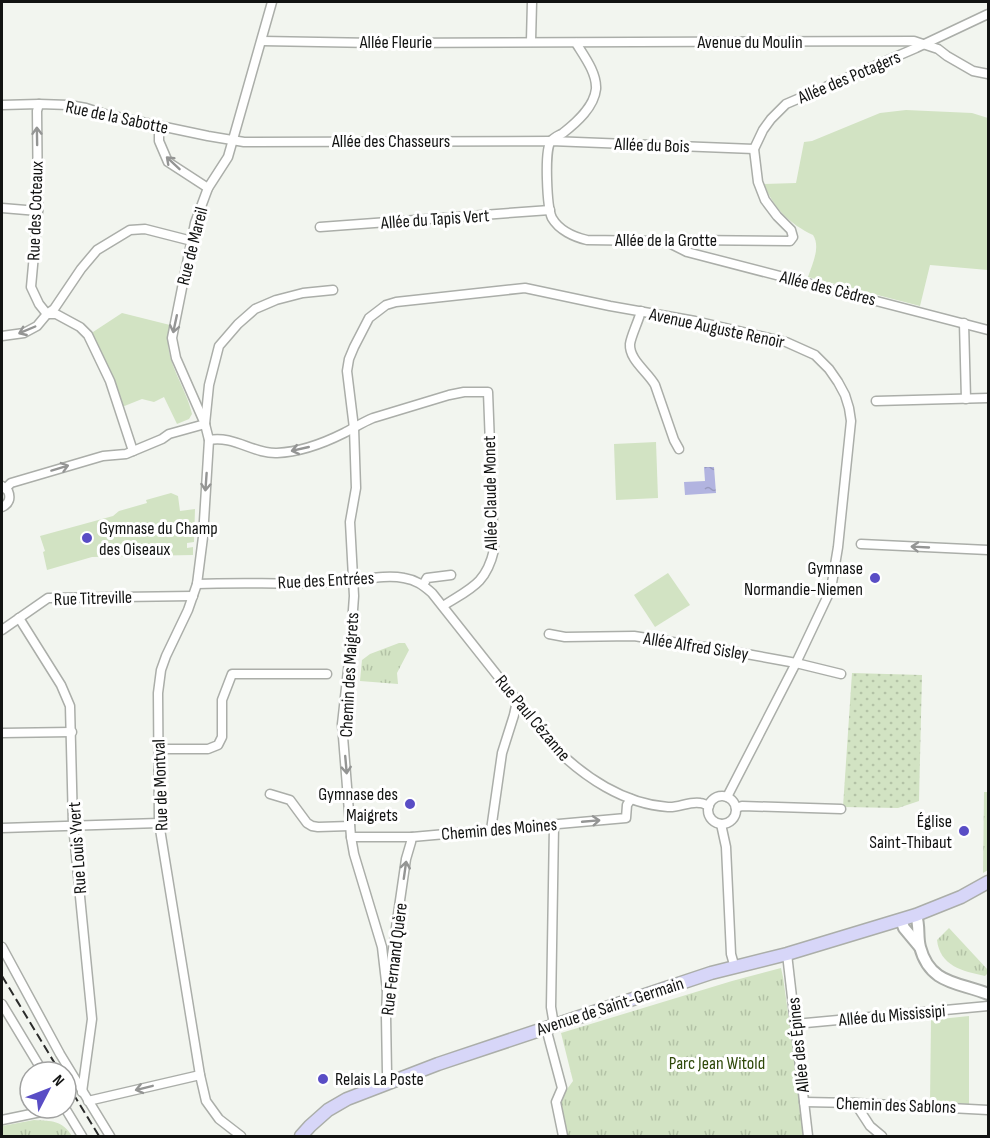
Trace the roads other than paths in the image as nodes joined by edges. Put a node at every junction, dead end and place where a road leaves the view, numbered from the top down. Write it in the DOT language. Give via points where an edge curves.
graph roads {
  1 [pos="272,2"];
  2 [pos="532,2"];
  3 [pos="988,14"];
  4 [pos="262,40"];
  5 [pos="531,41"];
  6 [pos="576,43"];
  7 [pos="924,44"];
  8 [pos="988,75"];
  9 [pos="39,104"];
  10 [pos="2,105"];
  11 [pos="159,125"];
  12 [pos="232,140"];
  13 [pos="550,141"];
  14 [pos="754,149"];
  15 [pos="208,188"];
  16 [pos="2,208"];
  17 [pos="550,210"];
  18 [pos="38,211"];
  19 [pos="320,227"];
  20 [pos="192,241"];
  21 [pos="668,243"];
  22 [pos="333,290"];
  23 [pos="641,311"];
  24 [pos="47,314"];
  25 [pos="964,323"];
  26 [pos="988,330"];
  27 [pos="2,336"];
  28 [pos="988,398"];
  29 [pos="966,399"];
  30 [pos="876,401"];
  31 [pos="205,424"];
  32 [pos="354,428"];
  33 [pos="209,440"];
  34 [pos="679,449"];
  35 [pos="133,451"];
  36 [pos="4,487"];
  37 [pos="2,507"];
  38 [pos="861,544"];
  39 [pos="988,550"];
  40 [pos="451,575"];
  41 [pos="353,581"];
  42 [pos="197,584"];
  43 [pos="423,585"];
  44 [pos="193,596"];
  45 [pos="443,606"];
  46 [pos="19,618"];
  47 [pos="2,630"];
  48 [pos="549,634"];
  49 [pos="796,663"];
  50 [pos="327,674"];
  51 [pos="841,674"];
  52 [pos="517,701"];
  53 [pos="72,732"];
  54 [pos="2,733"];
  55 [pos="159,749"];
  56 [pos="270,794"];
  57 [pos="727,797"];
  58 [pos="631,799"];
  59 [pos="709,806"];
  60 [pos="736,808"];
  61 [pos="841,809"];
  62 [pos="159,823"];
  63 [pos="721,824"];
  64 [pos="74,825"];
  65 [pos="555,825"];
  66 [pos="350,826"];
  67 [pos="2,828"];
  68 [pos="490,830"];
  69 [pos="351,837"];
  70 [pos="412,837"];
  71 [pos="988,882"];
  72 [pos="916,915"];
  73 [pos="902,920"];
  74 [pos="919,946"];
  75 [pos="2,947"];
  76 [pos="788,954"];
  77 [pos="735,968"];
  78 [pos="387,990"];
  79 [pos="988,995"];
  80 [pos="2,1004"];
  81 [pos="988,1004"];
  82 [pos="795,1024"];
  83 [pos="550,1026"];
  84 [pos="36,1060"];
  85 [pos="200,1075"];
  86 [pos="390,1082"];
  87 [pos="82,1092"];
  88 [pos="88,1101"];
  89 [pos="804,1102"];
  90 [pos="855,1103"];
  91 [pos="988,1110"];
  92 [pos="18,1117"];
  93 [pos="2,1120"];
  94 [pos="72,1120"];
  95 [pos="82,1137"];
  96 [pos="110,1137"];
  97 [pos="241,1137"];
  98 [pos="301,1137"];
  99 [pos="563,1137"];
  100 [pos="808,1137"];
  101 [pos="882,1137"];
  1 -- 4 [label="street, Rue de Mareil"];
  2 -- 5 [label="street"];
  3 -- 7 [label="street, Allée des Potagers"];
  4 -- 5 [label="street, Allée Fleurie"];
  4 -- 12 [label="street, Rue de Mareil"];
  5 -- 6 [label="street, Allée Fleurie"];
  6 -- 7 [label="street, Avenue du Moulin"];
  6 -- 13 [label="street" via="592,71 596,91 576,122"];
  7 -- 8 [label="street" via="973,72"];
  7 -- 14 [label="street, Allée des Potagers" via="786,104 771,118"];
  9 -- 10 [label="street, Rue de la Sabotte"];
  9 -- 11 [label="street, Rue de la Sabotte" via="69,105"];
  18 -- 9 [label="street, Rue des Coteaux, one-way"];
  11 -- 12 [label="street, Rue de la Sabotte"];
  15 -- 11 [label="street, one-way" via="168,162 159,141"];
  12 -- 13 [label="street, Allée des Chasseurs"];
  12 -- 15 [label="street, Rue de Mareil" via="228,157"];
  13 -- 14 [label="street, Allée du Bois"];
  13 -- 17 [label="street"];
  14 -- 21 [label="street, Allée de la Grotte" via="758,182 765,200 791,230 790,241"];
  15 -- 20 [label="street, Rue de Mareil"];
  16 -- 18 [label="street"];
  17 -- 19 [label="street, Allée du Tapis Vert"];
  17 -- 21 [label="street, Allée de la Grotte" via="560,227 578,238"];
  18 -- 24 [label="street, Rue des Coteaux" via="31,287"];
  20 -- 24 [label="street" via="145,228 130,230 97,250"];
  20 -- 31 [label="street, Rue de Mareil, one-way" via="172,338 176,358"];
  21 -- 25 [label="street, Allée des Cèdres" via="687,252"];
  22 -- 31 [label="street" via="276,300 255,309 238,324 219,346"];
  23 -- 32 [label="street, Avenue Auguste Renoir" via="525,288 386,305 369,318 349,359"];
  23 -- 34 [label="street" via="631,352 652,378"];
  23 -- 49 [label="street, Avenue Auguste Renoir" via="795,345 822,362 845,395 851,421 833,580"];
  24 -- 27 [label="street, one-way" via="24,333"];
  24 -- 35 [label="street" via="64,318 88,335 110,381"];
  25 -- 26 [label="street, Allée des Cèdres"];
  25 -- 29 [label="street"];
  28 -- 29 [label="street"];
  29 -- 30 [label="street"];
  31 -- 33 [label="street, Rue de Montval"];
  31 -- 35 [label="street" via="169,434"];
  32 -- 33 [label="street, one-way" via="309,447 278,453 231,441"];
  32 -- 41 [label="street, Chemin des Maigrets" via="356,488 350,522"];
  32 -- 45 [label="street, Allée Claude Monet" via="373,418 449,395 489,392 494,550 484,576"];
  33 -- 42 [label="street, Rue de Montval, one-way"];
  36 -- 35 [label="street, one-way" via="103,456"];
  36 -- 37 [label="street" via="10,498"];
  39 -- 38 [label="street, one-way"];
  40 -- 43 [label="street" via="427,578"];
  41 -- 42 [label="street, Rue des Entrées"];
  41 -- 43 [label="street, Rue des Entrées" via="402,577"];
  41 -- 66 [label="street, Chemin des Maigrets, one-way" via="342,724"];
  42 -- 44 [label="street, Rue de Montval"];
  43 -- 45 [label="street, Rue Paul Cézanne"];
  44 -- 46 [label="street, Rue Titreville" via="48,598"];
  44 -- 55 [label="street, Rue de Montval" via="161,670"];
  45 -- 52 [label="street, Rue Paul Cézanne"];
  46 -- 47 [label="street, Rue Titreville"];
  46 -- 53 [label="street, Rue Louis Yvert" via="62,687 70,706"];
  48 -- 49 [label="street, Allée Alfred Sisley" via="634,636"];
  49 -- 51 [label="street, Allée Alfred Sisley"];
  49 -- 57 [label="street, Avenue Auguste Renoir"];
  50 -- 55 [label="street" via="232,674 222,700 222,737 218,746"];
  52 -- 58 [label="street, Rue Paul Cézanne" via="567,760"];
  52 -- 68 [label="street" via="502,753"];
  53 -- 54 [label="street"];
  53 -- 64 [label="street, Rue Louis Yvert"];
  55 -- 62 [label="street, Rue de Montval"];
  56 -- 66 [label="street" via="290,800 312,826"];
  57 -- 59 [label="street" via="716,798"];
  57 -- 60 [label="street"];
  58 -- 59 [label="street, Rue Paul Cézanne" via="671,808 699,802"];
  65 -- 58 [label="street, Chemin des Moines, one-way" via="626,818"];
  59 -- 63 [label="street" via="711,818"];
  60 -- 61 [label="street"];
  60 -- 63 [label="street" via="732,820"];
  62 -- 64 [label="street"];
  62 -- 85 [label="street, Rue de Montval"];
  63 -- 77 [label="street"];
  64 -- 67 [label="street"];
  64 -- 87 [label="street, Rue Louis Yvert" via="92,1019"];
  65 -- 68 [label="street, Chemin des Moines"];
  65 -- 83 [label="street"];
  66 -- 69 [label="street, Chemin des Maigrets"];
  68 -- 70 [label="street, Chemin des Moines"];
  69 -- 70 [label="street, Chemin des Moines"];
  69 -- 78 [label="street, Chemin des Maigrets" via="382,947"];
  78 -- 70 [label="street, Rue Fernand Quère, one-way"];
  71 -- 72 [label="main road, Avenue de Saint-Germain"];
  72 -- 73 [label="main road, Avenue de Saint-Germain"];
  72 -- 74 [label="street"];
  73 -- 74 [label="street"];
  73 -- 76 [label="main road, Avenue de Saint-Germain"];
  74 -- 79 [label="street" via="939,977"];
  75 -- 87 [label="street"];
  76 -- 77 [label="main road, Avenue de Saint-Germain"];
  76 -- 82 [label="street, Allée des Épines"];
  77 -- 83 [label="main road, Avenue de Saint-Germain"];
  78 -- 86 [label="street, Rue Fernand Quère"];
  79 -- 81 [label="street"];
  80 -- 84 [label="street"];
  81 -- 82 [label="street, Allée du Mississipi"];
  82 -- 89 [label="street, Allée des Épines"];
  83 -- 86 [label="main road, Avenue de Saint-Germain"];
  83 -- 99 [label="street" via="562,1088 556,1102"];
  85 -- 88 [label="street, one-way"];
  85 -- 97 [label="street, Rue de Montval" via="206,1101 219,1119"];
  86 -- 98 [label="main road, Avenue de Saint-Germain" via="328,1110"];
  87 -- 88 [label="street"];
  88 -- 96 [label="street"];
  89 -- 90 [label="street, Chemin des Sablons"];
  89 -- 100 [label="street, Allée des Épines"];
  90 -- 91 [label="street, Chemin des Sablons"];
  90 -- 101 [label="street"];
  92 -- 93 [label="street"];
  94 -- 95 [label="street"];
}
